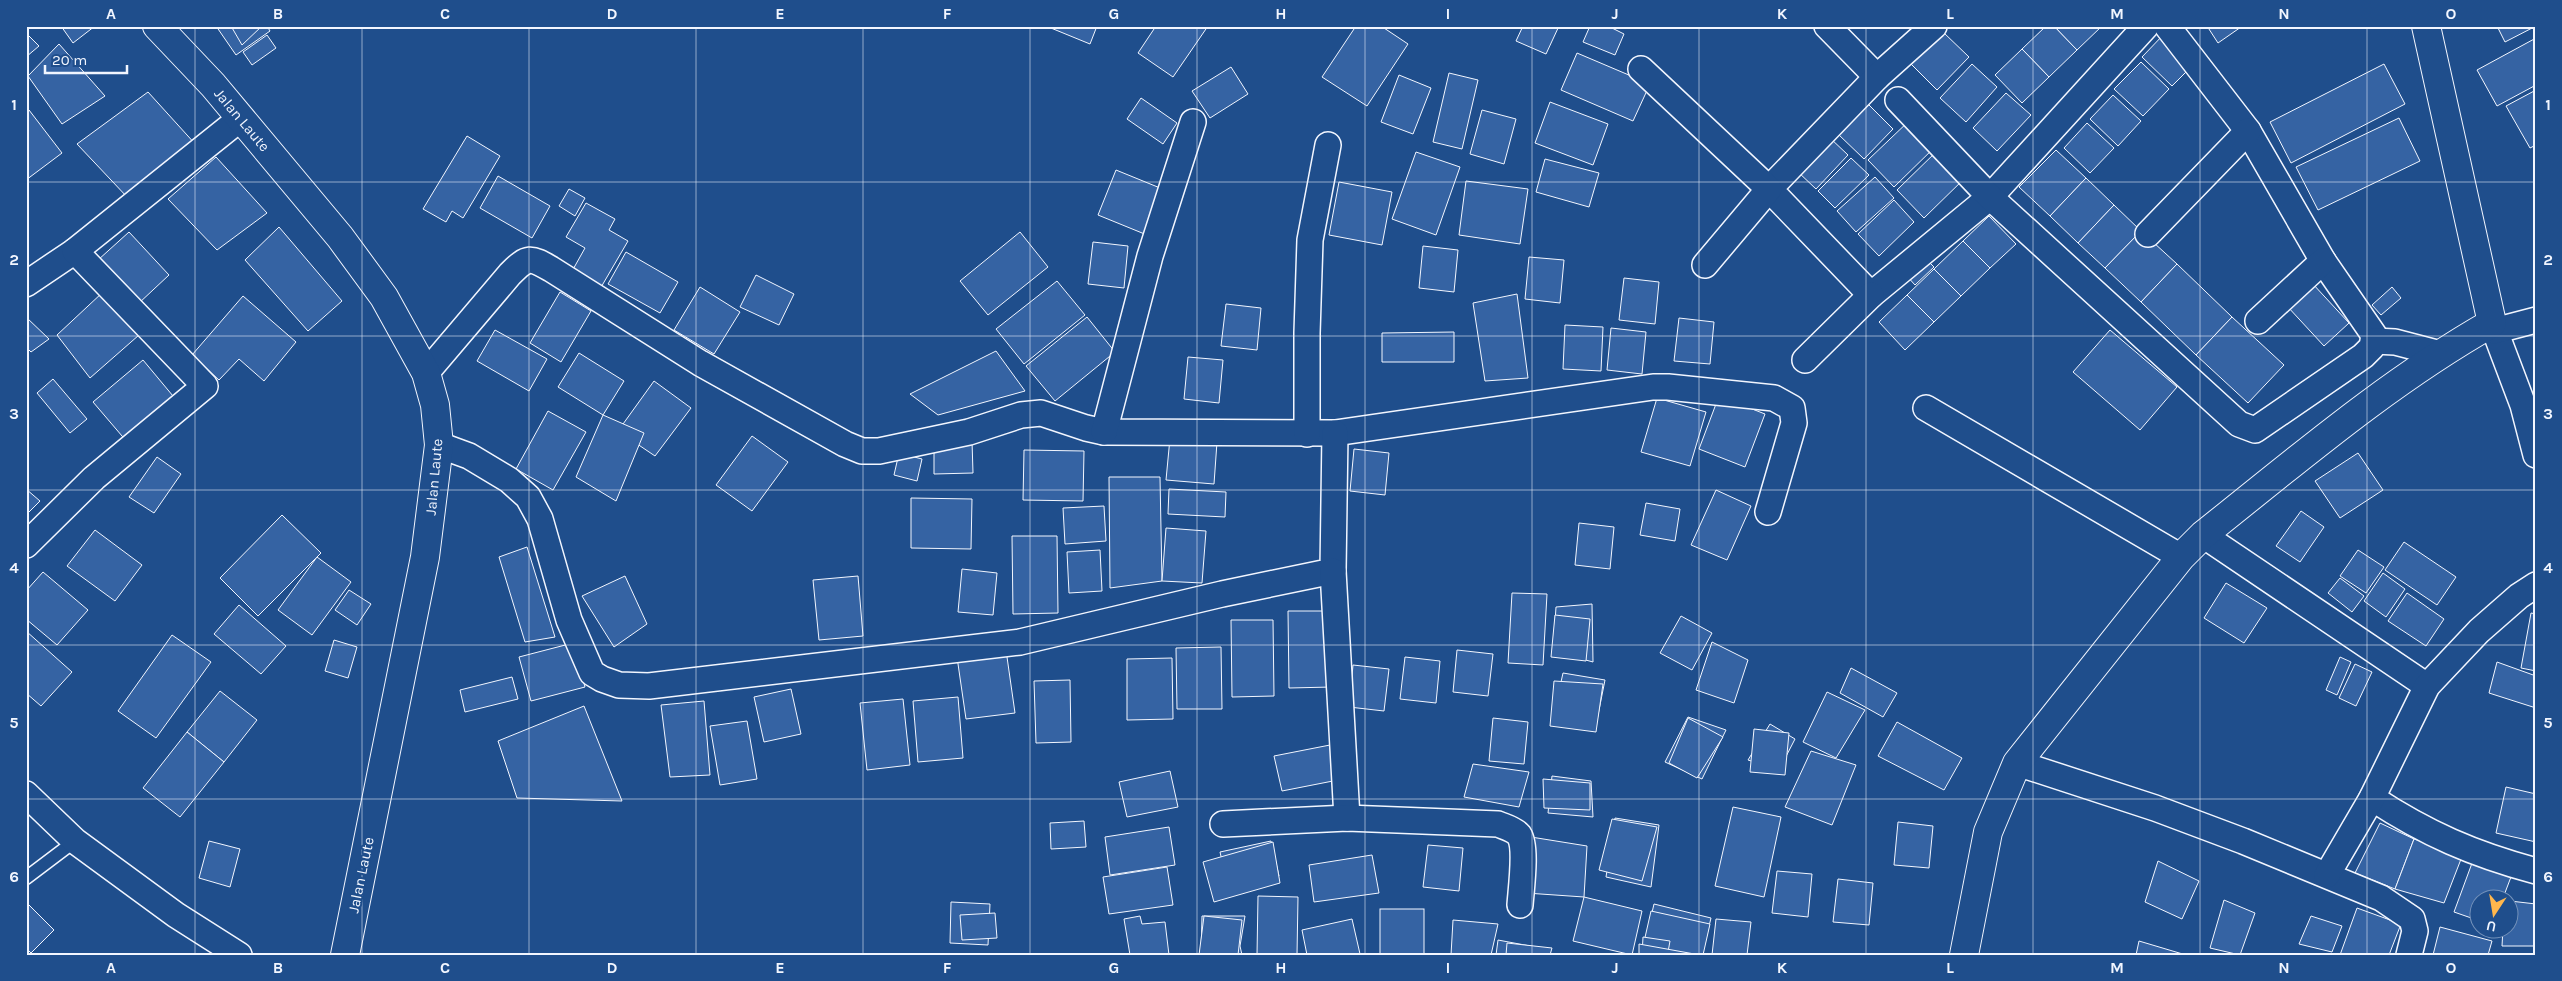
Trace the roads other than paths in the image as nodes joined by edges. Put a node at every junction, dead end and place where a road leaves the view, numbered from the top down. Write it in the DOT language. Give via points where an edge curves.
graph roads {
  1 [pos="157,26"];
  2 [pos="1827,26"];
  3 [pos="1934,26"];
  4 [pos="2146,26"];
  5 [pos="2167,26"];
  6 [pos="2426,26"];
  7 [pos="1641,69"];
  8 [pos="1877,78"];
  9 [pos="1898,100"];
  10 [pos="241,118"];
  11 [pos="1193,122"];
  12 [pos="2248,131"];
  13 [pos="1328,145"];
  14 [pos="1769,188"];
  15 [pos="1990,197"];
  16 [pos="2148,234"];
  17 [pos="75,251"];
  18 [pos="2323,261"];
  19 [pos="1705,264"];
  20 [pos="26,284"];
  21 [pos="1871,295"];
  22 [pos="2258,320"];
  23 [pos="2536,320"];
  24 [pos="2493,327"];
  25 [pos="2374,341"];
  26 [pos="2441,354"];
  27 [pos="1805,360"];
  28 [pos="426,373"];
  29 [pos="2529,404"];
  30 [pos="1926,408"];
  31 [pos="1104,432"];
  32 [pos="1334,433"];
  33 [pos="1306,434"];
  34 [pos="439,445"];
  35 [pos="2536,455"];
  36 [pos="1768,512"];
  37 [pos="2203,535"];
  38 [pos="26,545"];
  39 [pos="2181,556"];
  40 [pos="1332,571"];
  41 [pos="2536,585"];
  42 [pos="2427,686"];
  43 [pos="2017,763"];
  44 [pos="26,794"];
  45 [pos="2372,798"];
  46 [pos="1346,818"];
  47 [pos="1223,824"];
  48 [pos="75,841"];
  49 [pos="2536,871"];
  50 [pos="2327,875"];
  51 [pos="26,878"];
  52 [pos="1520,905"];
  53 [pos="239,955"];
  54 [pos="345,955"];
  55 [pos="1964,955"];
  56 [pos="2409,955"];
  1 -- 10 [label="street, Jalan Laute"];
  2 -- 8 [label="street"];
  3 -- 8 [label="street"];
  4 -- 15 [label="street"];
  5 -- 12 [label="street"];
  6 -- 24 [label="street"];
  7 -- 14 [label="street"];
  8 -- 14 [label="street"];
  9 -- 15 [label="street"];
  10 -- 17 [label="street"];
  10 -- 28 [label="street, Jalan Laute" via="340,237 384,297"];
  11 -- 31 [label="street" via="1150,256"];
  12 -- 16 [label="street"];
  12 -- 18 [label="street"];
  13 -- 33 [label="street" via="1310,240"];
  14 -- 19 [label="street"];
  14 -- 21 [label="street"];
  15 -- 21 [label="street"];
  15 -- 25 [label="street" via="2240,424 2250,429 2255,430 2363,356"];
  17 -- 20 [label="street"];
  17 -- 38 [label="street" via="206,386 94,478"];
  18 -- 22 [label="street"];
  18 -- 25 [label="street" via="2374,335"];
  21 -- 27 [label="street"];
  23 -- 24 [label="street"];
  24 -- 26 [label="street"];
  24 -- 29 [label="street"];
  25 -- 26 [label="street" via="2395,342"];
  26 -- 37 [label="street" via="2340,427"];
  28 -- 31 [label="street" via="510,274 523,261 531,259 700,363 862,451 879,451 969,432 1041,413"];
  28 -- 34 [label="street, Jalan Laute" via="435,405"];
  29 -- 35 [label="street"];
  30 -- 39 [label="street"];
  31 -- 33 [label="street"];
  32 -- 33 [label="street"];
  32 -- 36 [label="street" via="1653,387 1774,398 1792,408 1794,415"];
  32 -- 40 [label="street"];
  34 -- 40 [label="street" via="469,456 508,480 528,497 540,520 569,620 586,662 597,676 619,685 649,686 1020,642"];
  34 -- 54 [label="street, Jalan Laute" via="424,566"];
  37 -- 39 [label="street"];
  37 -- 42 [label="street"];
  39 -- 43 [label="street"];
  40 -- 46 [label="street"];
  41 -- 42 [label="street" via="2479,631"];
  42 -- 45 [label="street"];
  43 -- 50 [label="street" via="2156,808"];
  43 -- 55 [label="street" via="1988,832"];
  44 -- 48 [label="street"];
  45 -- 49 [label="street" via="2426,831 2468,851"];
  45 -- 50 [label="street"];
  46 -- 47 [label="street"];
  46 -- 52 [label="street" via="1498,824 1513,830 1520,836 1522,850"];
  48 -- 51 [label="lane"];
  48 -- 53 [label="street" via="176,915"];
  50 -- 56 [label="street" via="2381,898 2409,915 2415,931"];
}
